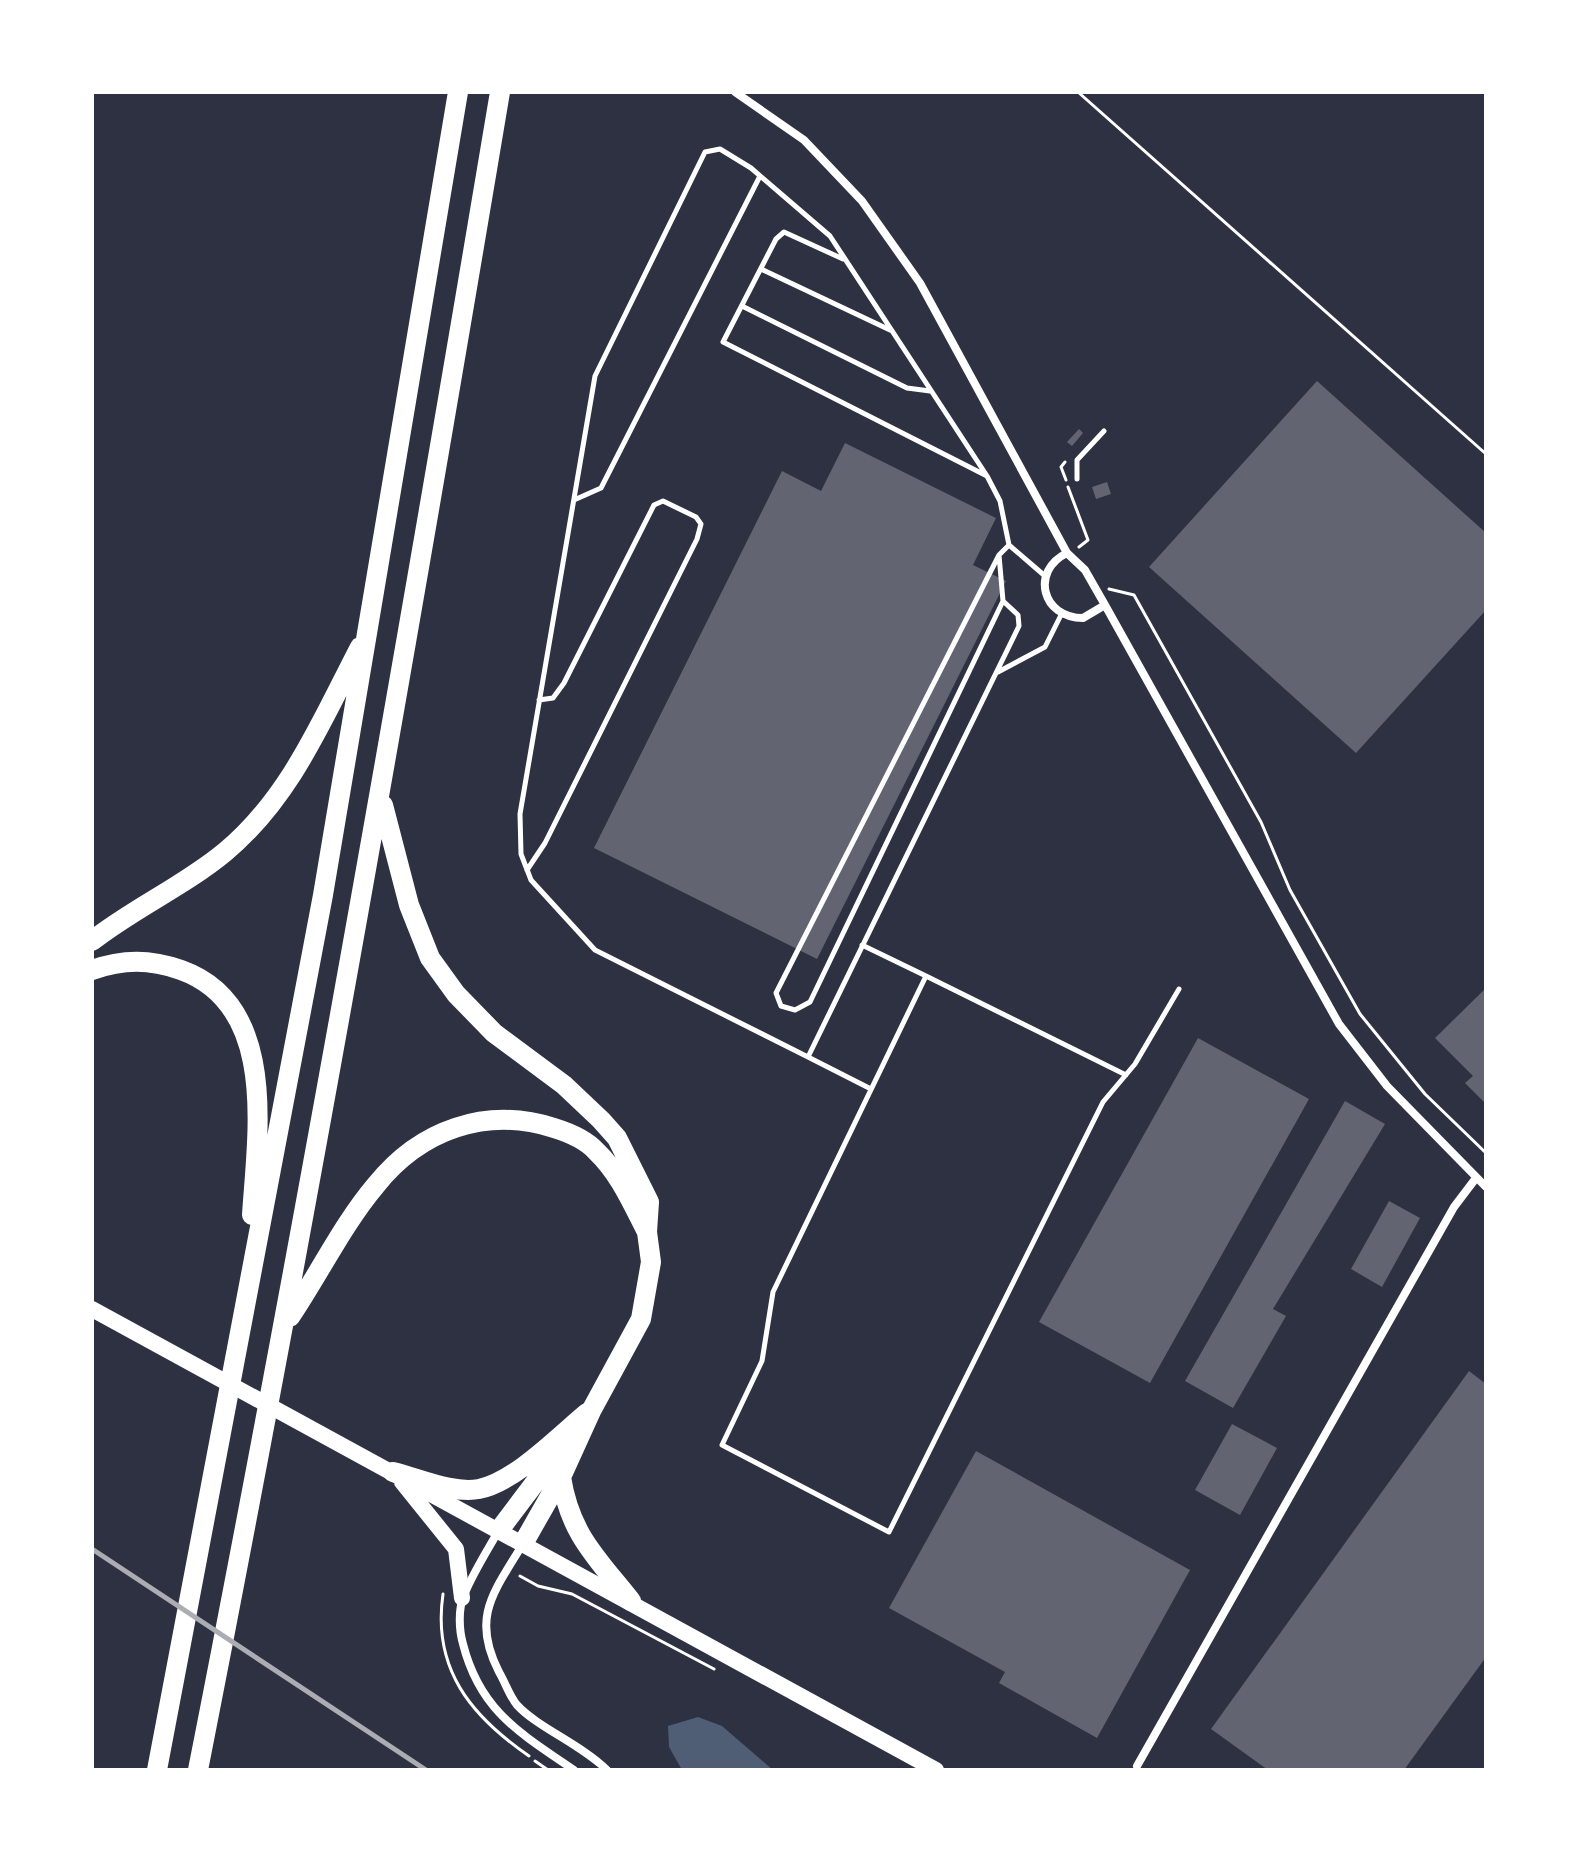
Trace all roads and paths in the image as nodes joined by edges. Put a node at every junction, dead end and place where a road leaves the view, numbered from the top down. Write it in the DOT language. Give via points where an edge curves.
graph roads {
  1 [pos="458,92"];
  2 [pos="500,92"];
  3 [pos="735,92"];
  4 [pos="1078,92"];
  5 [pos="760,176"];
  6 [pos="846,260"];
  7 [pos="761,269"];
  8 [pos="742,306"];
  9 [pos="891,331"];
  10 [pos="930,391"];
  11 [pos="1104,431"];
  12 [pos="1486,454"];
  13 [pos="987,476"];
  14 [pos="1077,479"];
  15 [pos="574,500"];
  16 [pos="1009,545"];
  17 [pos="1067,553"];
  18 [pos="999,555"];
  19 [pos="1045,576"];
  20 [pos="1094,585"];
  21 [pos="1003,601"];
  22 [pos="1105,605"];
  23 [pos="1061,615"];
  24 [pos="371,627"];
  25 [pos="997,672"];
  26 [pos="539,700"];
  27 [pos="381,798"];
  28 [pos="527,870"];
  29 [pos="92,941"];
  30 [pos="862,945"];
  31 [pos="92,970"];
  32 [pos="926,976"];
  33 [pos="1179,989"];
  34 [pos="808,1057"];
  35 [pos="1126,1075"];
  36 [pos="871,1089"];
  37 [pos="1486,1153"];
  38 [pos="1476,1178"];
  39 [pos="1486,1187"];
  40 [pos="647,1232"];
  41 [pos="246,1306"];
  42 [pos="92,1309"];
  43 [pos="286,1324"];
  44 [pos="591,1411"];
  45 [pos="393,1472"];
  46 [pos="561,1477"];
  47 [pos="500,1529"];
  48 [pos="524,1542"];
  49 [pos="508,1569"];
  50 [pos="462,1598"];
  51 [pos="631,1601"];
  52 [pos="716,1671"];
  53 [pos="1137,1766"];
  54 [pos="157,1770"];
  55 [pos="198,1770"];
  56 [pos="574,1770"];
  57 [pos="607,1770"];
  58 [pos="936,1770"];
  1 -- 24 [label="highway"];
  2 -- 27 [label="highway"];
  3 -- 17 [label="street" via="804,140 862,201 920,283"];
  4 -- 12 [label="path"];
  5 -- 6 [label="lane" via="830,236"];
  5 -- 15 [label="lane" via="601,488"];
  5 -- 15 [label="lane" via="720,149 705,152 595,376"];
  6 -- 7 [label="lane" via="784,232"];
  6 -- 9 [label="lane"];
  7 -- 8 [label="lane"];
  7 -- 9 [label="lane"];
  8 -- 10 [label="lane" via="907,388"];
  8 -- 13 [label="lane" via="723,342"];
  9 -- 10 [label="lane"];
  10 -- 13 [label="lane"];
  11 -- 14 [label="lane" via="1077,460"];
  13 -- 16 [label="lane" via="1000,501"];
  15 -- 26 [label="lane"];
  16 -- 18 [label="lane"];
  16 -- 19 [label="lane"];
  17 -- 19 [label="street" via="1057,557"];
  17 -- 20 [label="street"];
  18 -- 21 [label="lane"];
  18 -- 21 [label="lane" via="776,993 781,1006 795,1010 810,1002"];
  19 -- 23 [label="street" via="1046,598"];
  20 -- 22 [label="street"];
  20 -- 37 [label="path" via="1134,595 1261,822 1290,890 1360,1014 1417,1085"];
  21 -- 25 [label="lane" via="1018,615 1019,626"];
  22 -- 23 [label="street" via="1083,618"];
  22 -- 38 [label="street" via="1339,1024 1387,1086"];
  23 -- 25 [label="lane" via="1045,647"];
  24 -- 29 [label="highway" via="289,782 258,822 224,853"];
  24 -- 41 [label="highway"];
  25 -- 30 [label="lane"];
  26 -- 28 [label="lane" via="520,814"];
  26 -- 28 [label="lane" via="553,698 564,683 654,505 663,501 696,517 701,524 697,539"];
  27 -- 40 [label="highway" via="413,918 430,958 474,1014 564,1085 617,1138 649,1202"];
  27 -- 43 [label="highway"];
  28 -- 34 [label="lane" via="555,910 595,950"];
  30 -- 32 [label="lane"];
  30 -- 34 [label="lane"];
  31 -- 41 [label="highway" via="132,960 162,963 191,973 216,991 237,1017 253,1058 260,1103"];
  32 -- 35 [label="lane"];
  32 -- 36 [label="lane"];
  33 -- 35 [label="lane"];
  34 -- 36 [label="lane"];
  35 -- 36 [label="lane" via="1103,1102 889,1532 722,1445 762,1361 773,1292"];
  38 -- 39 [label="street"];
  38 -- 53 [label="street" via="1406,1290"];
  40 -- 43 [label="highway" via="620,1178 594,1148 531,1120 466,1122 419,1145 376,1184"];
  40 -- 44 [label="highway" via="651,1262 641,1319"];
  41 -- 54 [label="highway"];
  42 -- 45 [label="main road"];
  43 -- 55 [label="highway"];
  44 -- 45 [label="highway" via="529,1461 478,1489"];
  44 -- 46 [label="highway"];
  44 -- 47 [label="highway"];
  45 -- 47 [label="main road"];
  45 -- 50 [label="main road" via="456,1549"];
  46 -- 48 [label="highway"];
  46 -- 51 [label="highway" via="566,1511"];
  47 -- 48 [label="main road"];
  47 -- 50 [label="street"];
  48 -- 49 [label="street"];
  48 -- 51 [label="main road"];
  49 -- 52 [label="path" via="538,1586 572,1594"];
  49 -- 57 [label="street" via="486,1617 484,1632 494,1661 517,1705"];
  50 -- 56 [label="street" via="460,1631 470,1672 488,1703 511,1726"];
  51 -- 58 [label="main road"];
}
